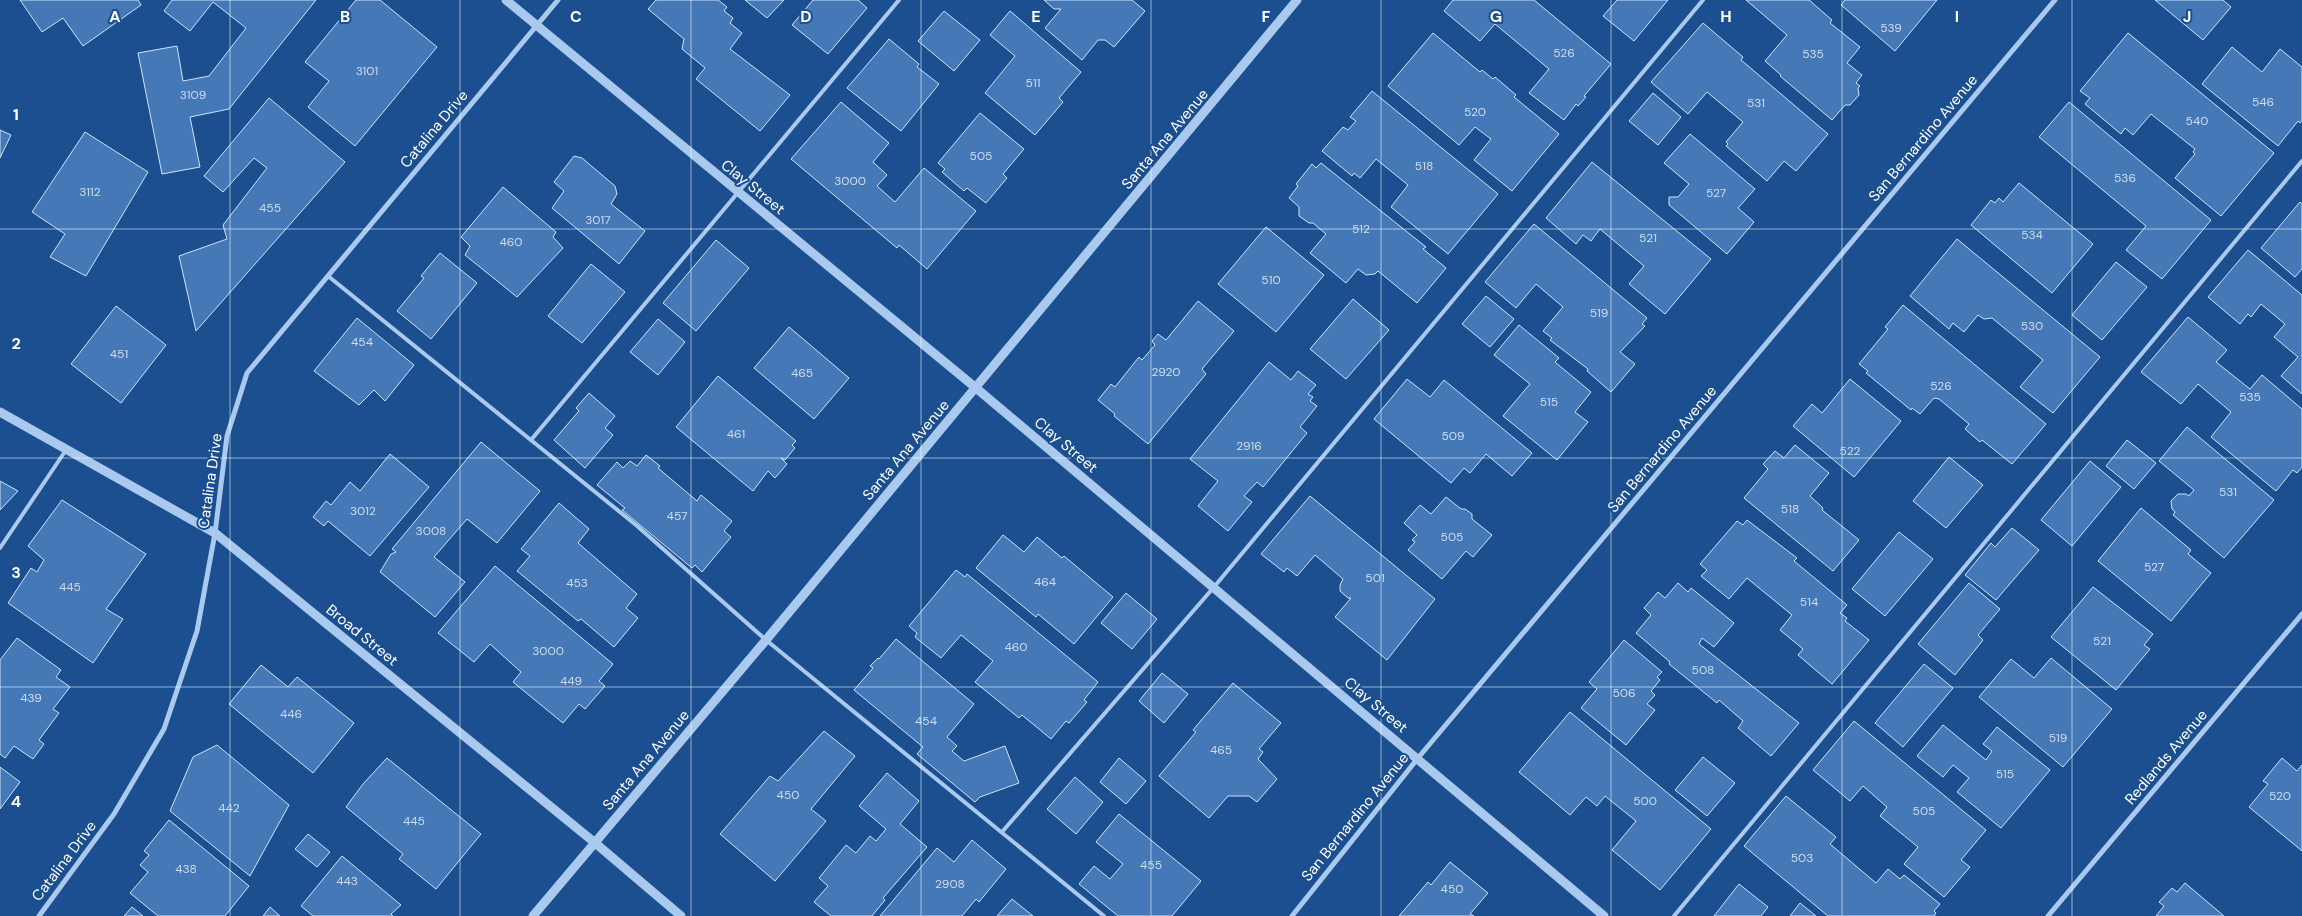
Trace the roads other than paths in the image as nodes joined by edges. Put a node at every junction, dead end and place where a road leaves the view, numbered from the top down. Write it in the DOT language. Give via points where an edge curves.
graph roads {
  1 [pos="506,0"];
  2 [pos="558,0"];
  3 [pos="899,0"];
  4 [pos="1298,0"];
  5 [pos="1703,0"];
  6 [pos="2055,0"];
  7 [pos="536,26"];
  8 [pos="2302,161"];
  9 [pos="739,193"];
  10 [pos="328,276"];
  11 [pos="976,388"];
  12 [pos="0,412"];
  13 [pos="531,440"];
  14 [pos="66,450"];
  15 [pos="216,533"];
  16 [pos="0,548"];
  17 [pos="1214,587"];
  18 [pos="2302,614"];
  19 [pos="766,640"];
  20 [pos="1418,758"];
  21 [pos="1002,832"];
  22 [pos="594,842"];
  23 [pos="39,916"];
  24 [pos="533,916"];
  25 [pos="681,916"];
  26 [pos="1104,916"];
  27 [pos="1292,916"];
  28 [pos="1604,916"];
  29 [pos="1674,916"];
  30 [pos="2048,916"];
  1 -- 7 [label="street, Clay Street"];
  2 -- 7 [label="street, Catalina Drive"];
  3 -- 9 [label="lane"];
  4 -- 11 [label="street, Santa Ana Avenue"];
  5 -- 17 [label="lane"];
  6 -- 20 [label="street, San Bernardino Avenue"];
  7 -- 9 [label="street, Clay Street"];
  7 -- 10 [label="street, Catalina Drive"];
  8 -- 29 [label="lane"];
  9 -- 11 [label="street, Clay Street"];
  9 -- 13 [label="lane"];
  10 -- 13 [label="lane"];
  10 -- 15 [label="street, Catalina Drive" via="247,373 227,436"];
  11 -- 17 [label="street, Clay Street"];
  11 -- 19 [label="street, Santa Ana Avenue"];
  12 -- 14 [label="street, Broad Street"];
  13 -- 19 [label="lane" via="636,525"];
  14 -- 15 [label="street, Broad Street"];
  14 -- 16 [label="lane"];
  15 -- 22 [label="street, Broad Street"];
  15 -- 23 [label="street, Catalina Drive" via="197,631 164,729 114,814"];
  17 -- 20 [label="street, Clay Street"];
  17 -- 21 [label="lane"];
  18 -- 30 [label="street, Redlands Avenue"];
  19 -- 21 [label="lane"];
  19 -- 22 [label="street, Santa Ana Avenue"];
  20 -- 27 [label="street, San Bernardino Avenue"];
  20 -- 28 [label="street, Clay Street"];
  21 -- 26 [label="lane"];
  22 -- 24 [label="street, Santa Ana Avenue"];
  22 -- 25 [label="street, Broad Street"];
}
